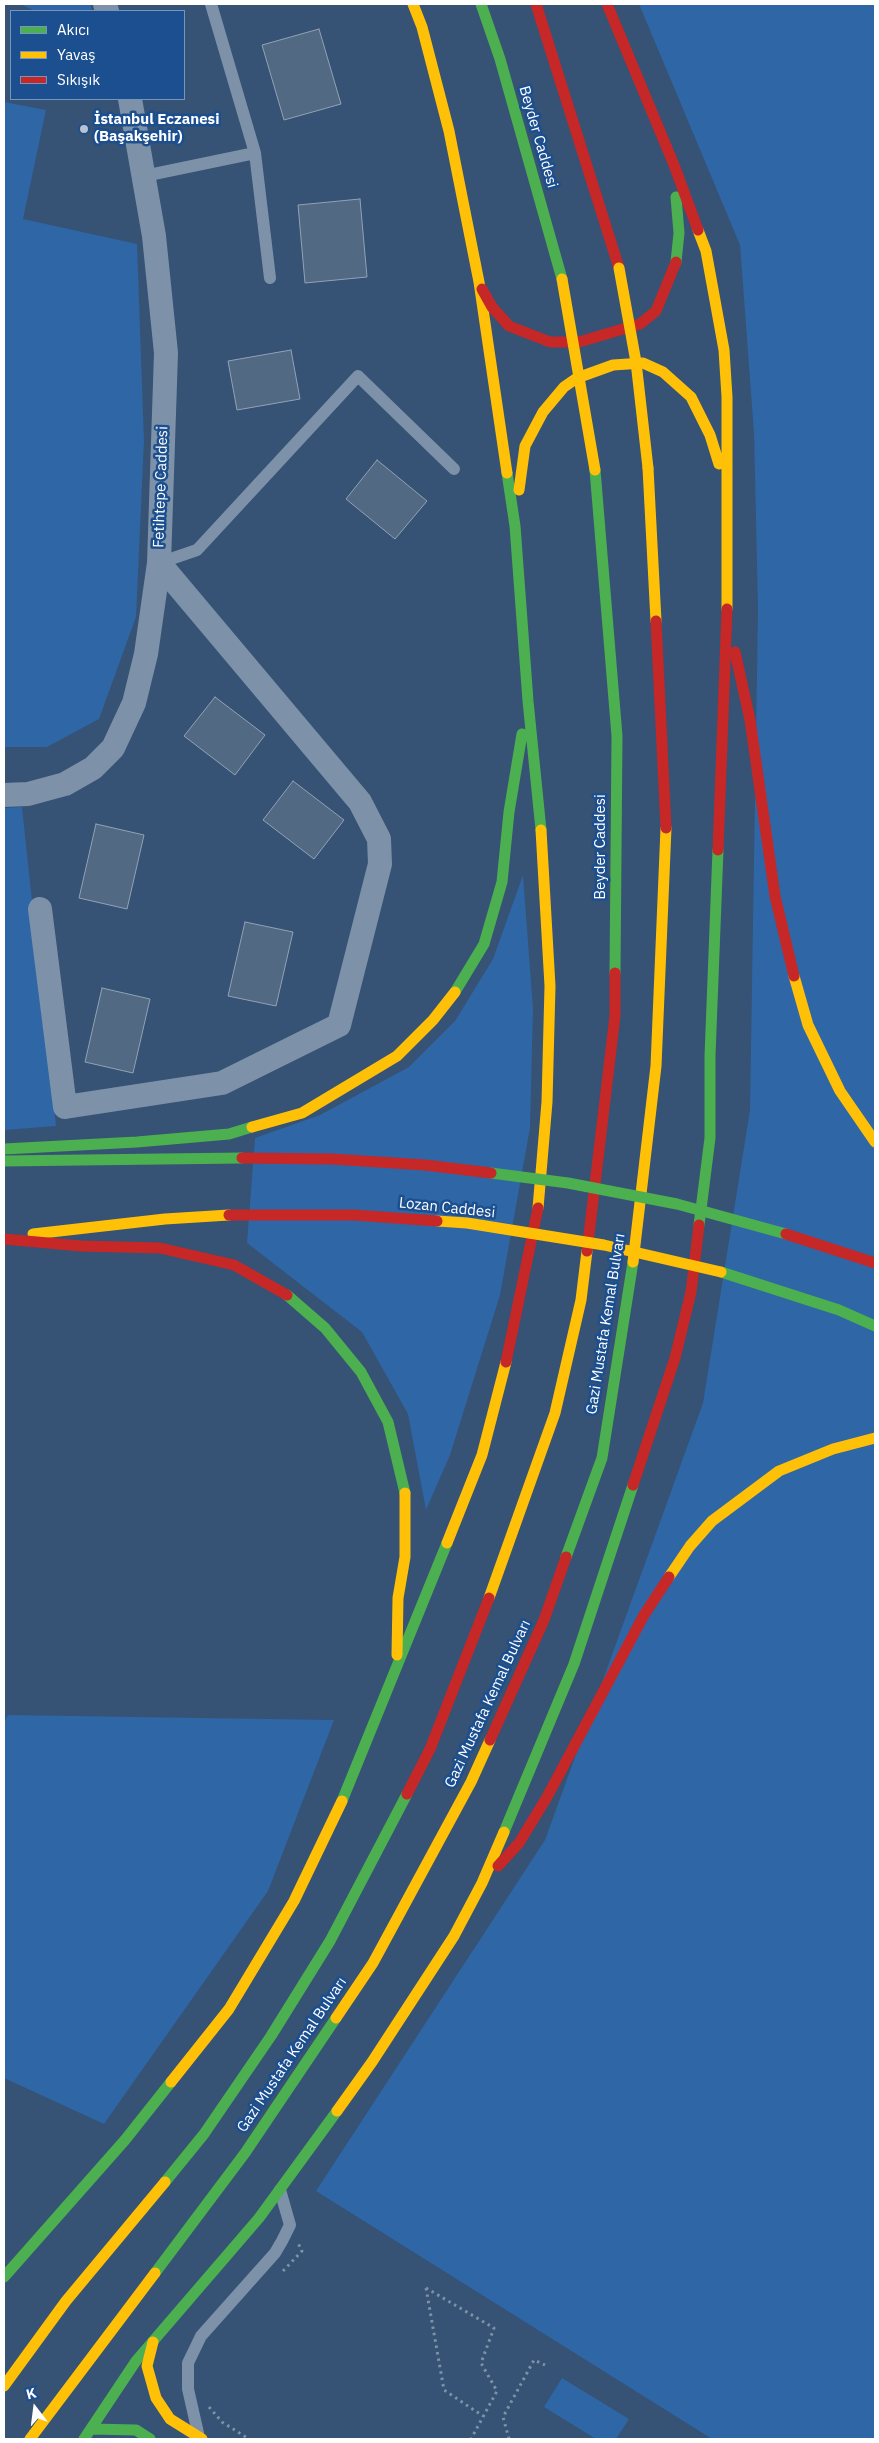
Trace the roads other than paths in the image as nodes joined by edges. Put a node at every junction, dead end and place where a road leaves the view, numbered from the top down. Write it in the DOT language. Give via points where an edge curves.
graph roads {
  1 [pos="211,4"];
  2 [pos="413,4"];
  3 [pos="481,4"];
  4 [pos="536,4"];
  5 [pos="607,4"];
  6 [pos="130,100"];
  7 [pos="255,153"];
  8 [pos="674,165"];
  9 [pos="144,176"];
  10 [pos="270,278"];
  11 [pos="479,282"];
  12 [pos="454,468"];
  13 [pos="727,492"];
  14 [pos="515,526"];
  15 [pos="159,563"];
  16 [pos="727,614"];
  17 [pos="528,701"];
  18 [pos="4,795"];
  19 [pos="40,909"];
  20 [pos="875,1142"];
  21 [pos="4,1149"];
  22 [pos="4,1162"];
  23 [pos="592,1223"];
  24 [pos="4,1238"];
  25 [pos="875,1263"];
  26 [pos="875,1326"];
  27 [pos="875,1438"];
  28 [pos="396,1674"];
  29 [pos="482,1883"];
  30 [pos="279,2189"];
  31 [pos="4,2277"];
  32 [pos="153,2342"];
  33 [pos="4,2386"];
  34 [pos="91,2429"];
  35 [pos="30,2439"];
  36 [pos="84,2439"];
  37 [pos="150,2439"];
  38 [pos="201,2439"];
  1 -- 7 [label="lane"];
  2 -- 11 [label="main road" via="449,131"];
  3 -- 23 [label="main road, Beyder Caddesi, bridge" via="500,59 562,279 595,470 616,736 616,776 615,1016"];
  4 -- 35 [label="main road, Gazi Mustafa Kemal Bulvarı, bridge" via="619,268 636,362 648,468 666,834 656,1066 628,1300 602,1458 544,1620 471,1782 373,1963 245,2153"];
  5 -- 8 [label="main road"];
  6 -- 9 [label="street, Fetihtepe Caddesi"];
  7 -- 9 [label="lane"];
  7 -- 10 [label="lane"];
  8 -- 11 [label="main road" via="679,233 676,266 656,311 640,324 579,342 550,342 509,326 492,306"];
  8 -- 13 [label="main road" via="706,251 724,350"];
  9 -- 15 [label="street, Fetihtepe Caddesi" via="154,236 166,353"];
  11 -- 14 [label="main road"];
  12 -- 15 [label="lane" via="358,376 197,550"];
  13 -- 14 [label="main road" via="710,435 691,396 663,372 643,364 613,365 577,378 564,387 543,412 525,446"];
  13 -- 16 [label="main road"];
  14 -- 17 [label="main road"];
  15 -- 18 [label="street, Fetihtepe Caddesi" via="146,654 134,703 113,748 93,768 65,784 28,794"];
  15 -- 19 [label="street" via="360,802 380,839 380,864 339,1025 222,1083 65,1106"];
  16 -- 20 [label="main road" via="750,720 775,896 789,961 808,1024 840,1091"];
  16 -- 29 [label="main road" via="710,1138 692,1292 675,1358 574,1664"];
  17 -- 21 [label="main road" via="509,812 502,882 484,944 462,983 433,1020 397,1056 302,1113 229,1134"];
  17 -- 28 [label="main road" via="542,833 550,986 548,1102 539,1204 514,1328 482,1455"];
  22 -- 25 [label="main road, bridge" via="242,1158 425,1165 568,1183 677,1204"];
  23 -- 33 [label="main road, Gazi Mustafa Kemal Bulvarı" via="581,1300 555,1412 498,1575 430,1749 330,1941 271,2036 204,2134 66,2301"];
  24 -- 26 [label="main road, Lozan Caddesi, bridge" via="165,1219 229,1215 354,1215 457,1223 667,1258 839,1310"];
  24 -- 28 [label="main road" via="81,1246 160,1248 217,1260 234,1265 286,1294 325,1328 361,1372 388,1422 402,1475 407,1511 405,1558 398,1598"];
  27 -- 29 [label="main road" via="833,1449 779,1471 712,1521 674,1567 644,1615 547,1797 518,1843"];
  28 -- 31 [label="main road" via="351,1782 294,1901 230,2009 125,2140"];
  29 -- 30 [label="main road" via="454,1936 372,2062"];
  30 -- 32 [label="main road"];
  30 -- 38 [label="lane" via="290,2225 275,2253 201,2336 188,2363 188,2389"];
  32 -- 34 [label="main road" via="136,2361"];
  32 -- 38 [label="main road" via="147,2366 156,2398 170,2419"];
  34 -- 36 [label="main road"];
  34 -- 37 [label="main road" via="136,2430"];
}
